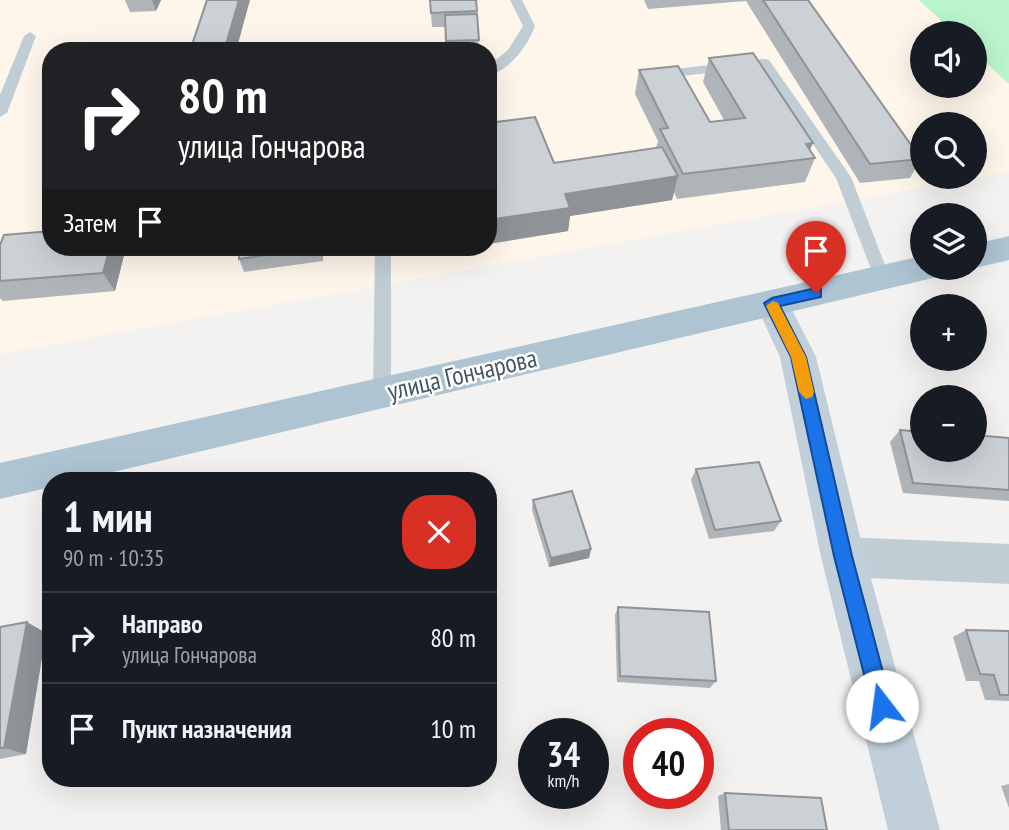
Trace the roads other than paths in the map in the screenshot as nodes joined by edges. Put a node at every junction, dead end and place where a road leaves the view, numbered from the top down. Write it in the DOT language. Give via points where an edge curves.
graph roads {
  1 [pos="516,0"];
  2 [pos="30,36"];
  3 [pos="497,67"];
  4 [pos="656,75"];
  5 [pos="0,113"];
  6 [pos="1009,248"];
  7 [pos="987,253"];
  8 [pos="383,256"];
  9 [pos="910,271"];
  10 [pos="882,278"];
  11 [pos="772,303"];
  12 [pos="382,393"];
  13 [pos="0,481"];
  14 [pos="843,556"];
  15 [pos="1009,564"];
  16 [pos="914,830"];
  1 -- 3 [label="lane" via="529,26 524,41"];
  2 -- 5 [label="lane"];
  4 -- 10 [label="lane" via="764,63 843,177"];
  6 -- 7 [label="main road"];
  8 -- 12 [label="lane"];
  9 -- 10 [label="main road, улица Гончарова"];
  10 -- 11 [label="main road, улица Гончарова"];
  11 -- 12 [label="main road, улица Гончарова"];
  11 -- 14 [label="street" via="798,357"];
  12 -- 13 [label="main road, улица Гончарова"];
  14 -- 15 [label="street"];
  14 -- 16 [label="street"];
}
